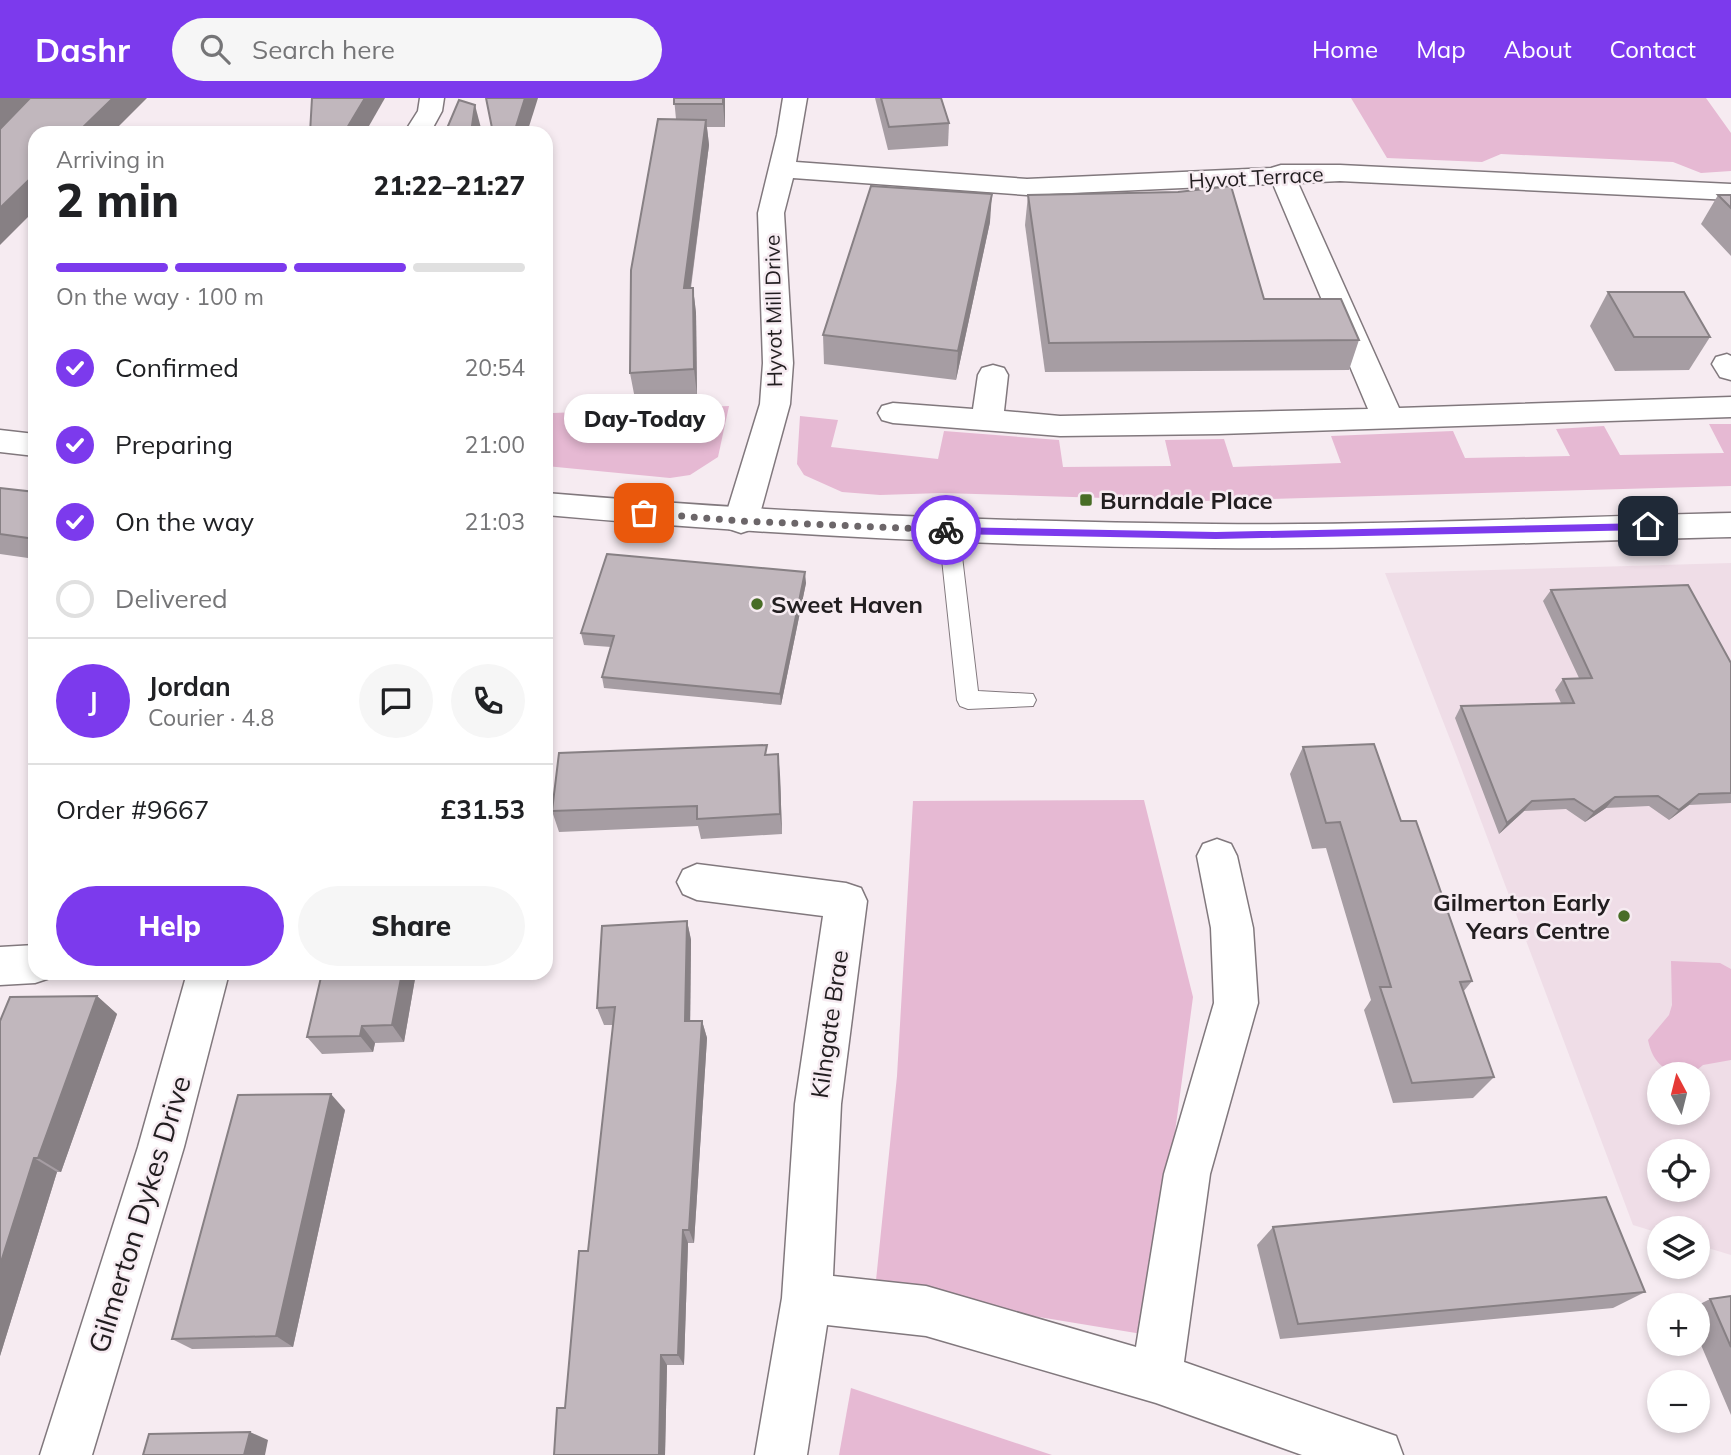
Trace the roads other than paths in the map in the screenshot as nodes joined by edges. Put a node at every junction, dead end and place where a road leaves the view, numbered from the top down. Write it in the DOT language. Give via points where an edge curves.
graph roads {
  1 [pos="432,98"];
  2 [pos="795,98"];
  3 [pos="421,126"];
  4 [pos="782,169"];
  5 [pos="1281,173"];
  6 [pos="1731,192"];
  7 [pos="993,375"];
  8 [pos="1731,407"];
  9 [pos="893,413"];
  10 [pos="1388,419"];
  11 [pos="987,420"];
  12 [pos="0,440"];
  13 [pos="28,444"];
  14 [pos="553,505"];
  15 [pos="741,521"];
  16 [pos="1731,525"];
  17 [pos="949,531"];
  18 [pos="1025,700"];
  19 [pos="1217,856"];
  20 [pos="697,882"];
  21 [pos="28,964"];
  22 [pos="0,966"];
  23 [pos="206,980"];
  24 [pos="807,1298"];
  25 [pos="1156,1378"];
  26 [pos="66,1455"];
  27 [pos="781,1455"];
  28 [pos="1377,1455"];
  1 -- 3 [label="street"];
  2 -- 4 [label="street, Hyvot Mill Drive"];
  4 -- 5 [label="street, Hyvot Terrace" via="1027,187"];
  4 -- 15 [label="street, Hyvot Mill Drive" via="771,213 778,363 775,404"];
  5 -- 6 [label="street, Hyvot Terrace"];
  5 -- 10 [label="street"];
  7 -- 11 [label="street"];
  8 -- 10 [label="street"];
  9 -- 11 [label="street"];
  10 -- 11 [label="street" via="1060,426"];
  12 -- 13 [label="street"];
  14 -- 15 [label="street"];
  15 -- 17 [label="street"];
  16 -- 17 [label="street" via="1216,536"];
  17 -- 18 [label="lane" via="968,700"];
  19 -- 25 [label="street" via="1232,929 1236,1003 1187,1174"];
  20 -- 24 [label="street, Kilngate Brae" via="846,901 818,1104"];
  21 -- 22 [label="street"];
  23 -- 26 [label="street, Gilmerton Dykes Drive" via="161,1147"];
  24 -- 25 [label="street" via="926,1311"];
  24 -- 27 [label="street, Kilngate Brae"];
  25 -- 28 [label="street"];
}
